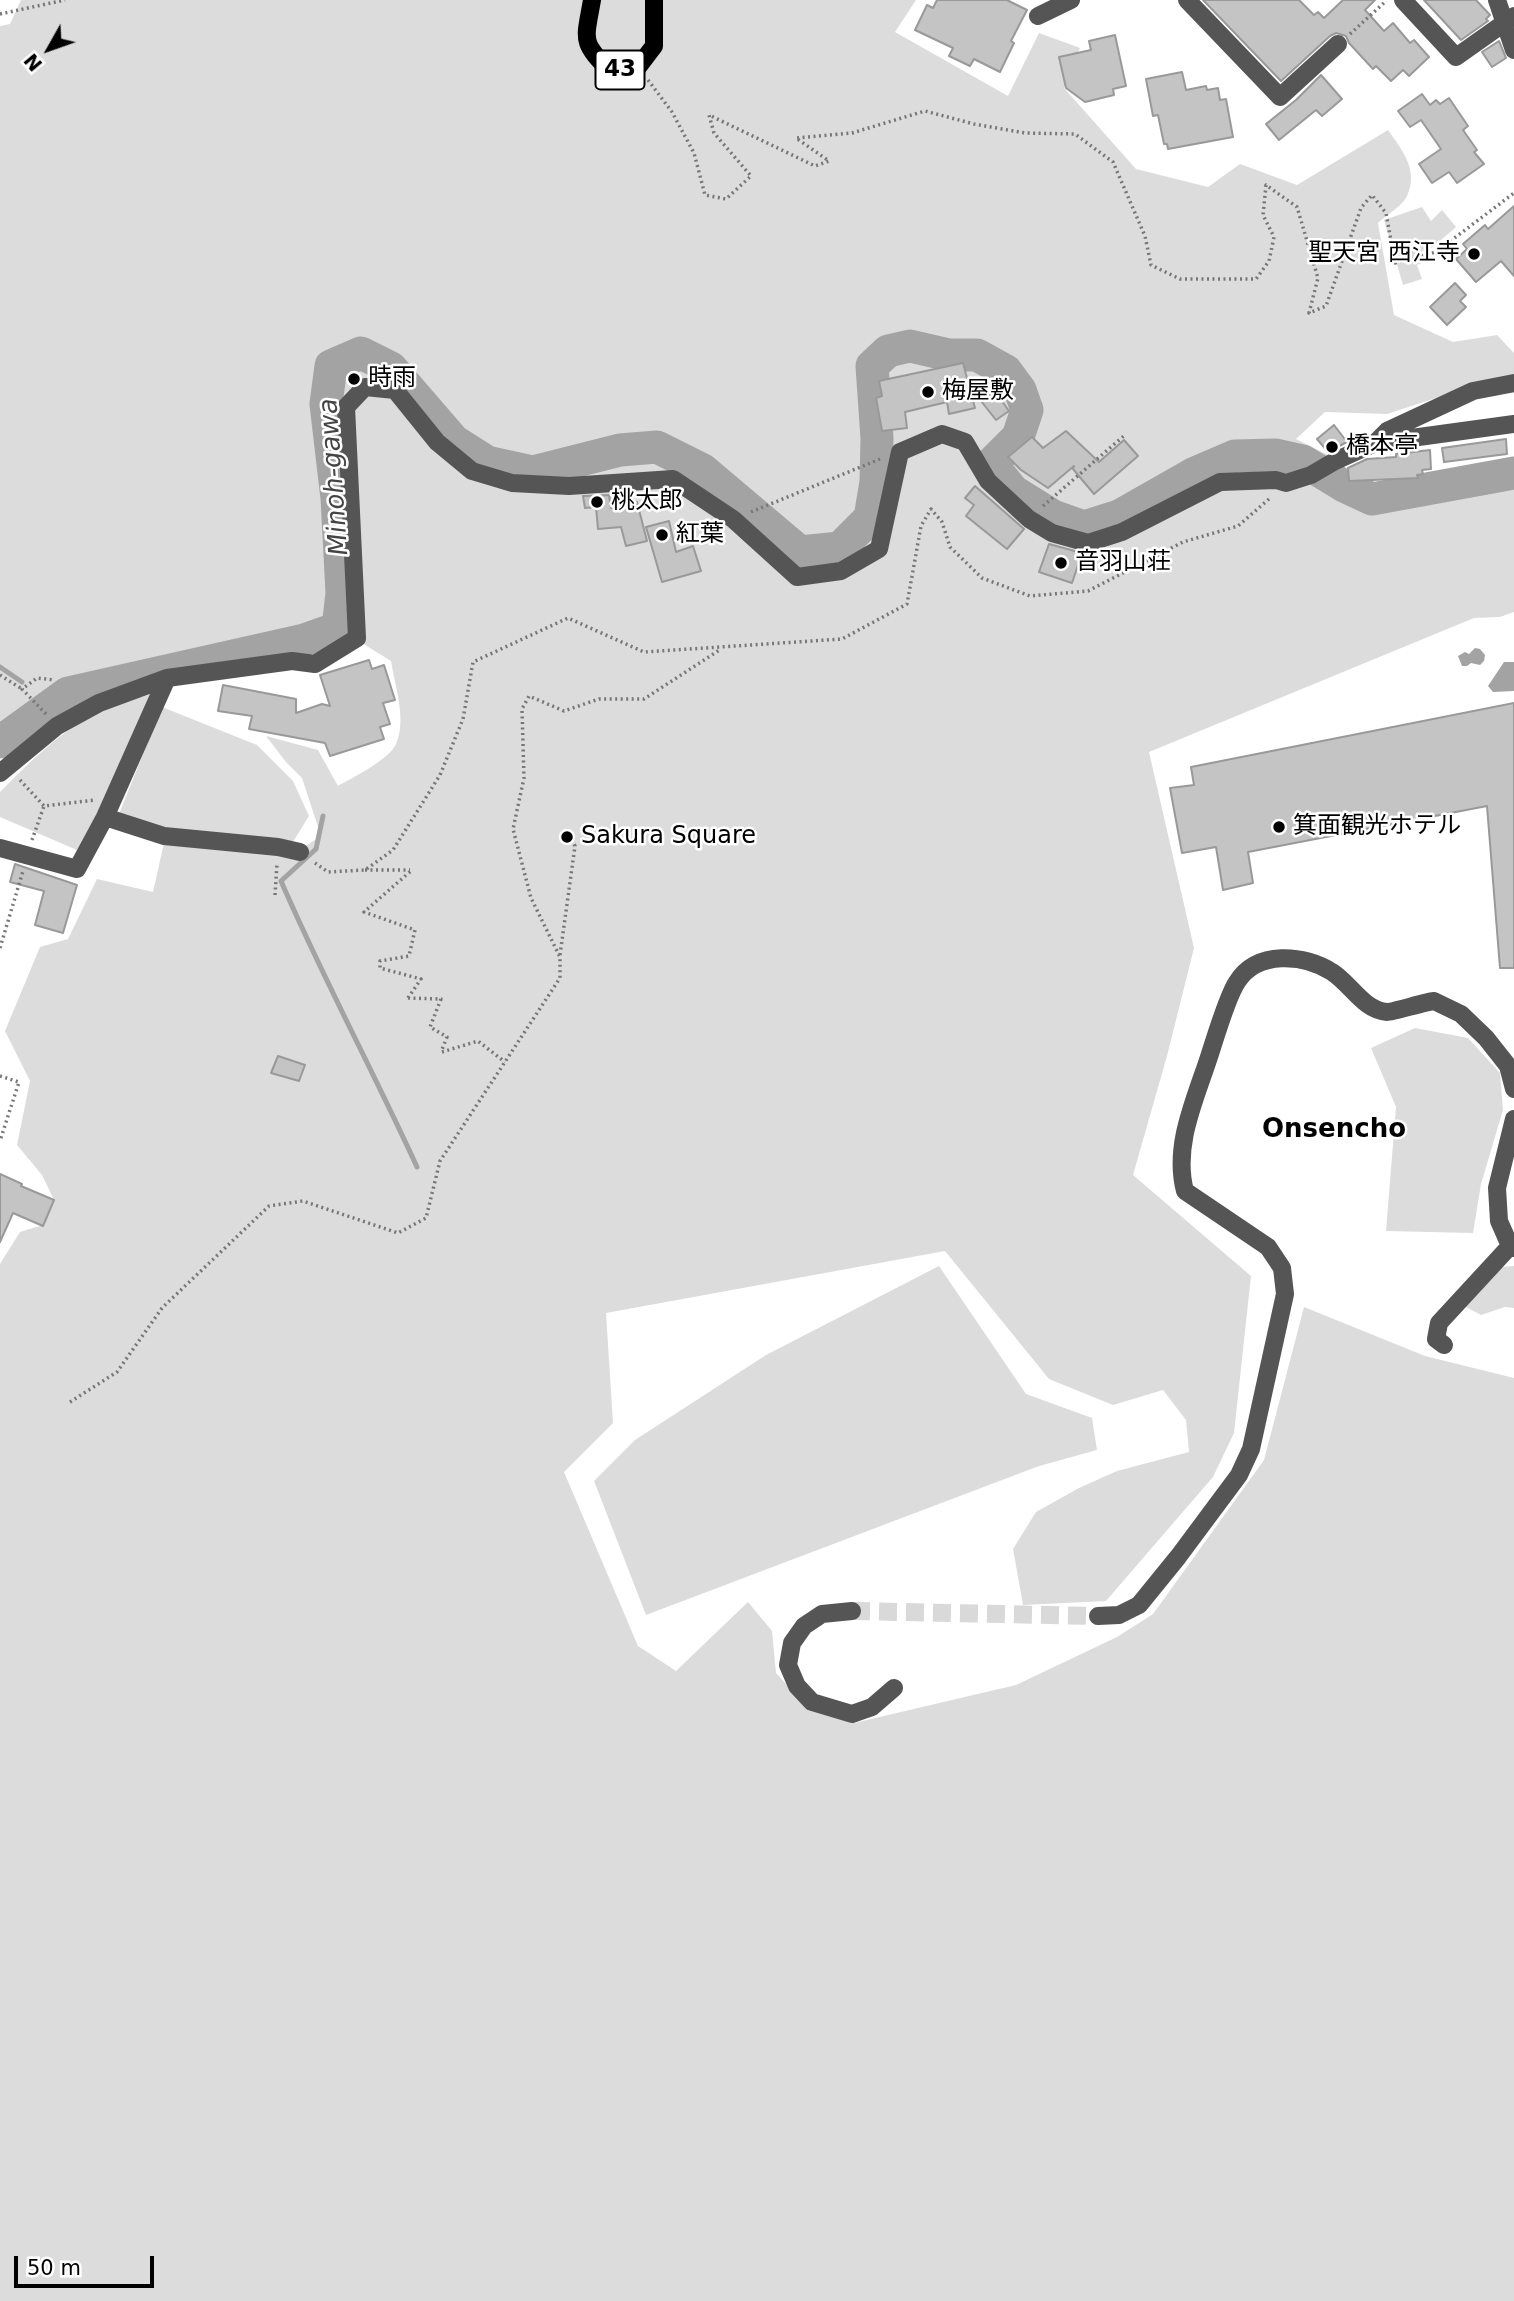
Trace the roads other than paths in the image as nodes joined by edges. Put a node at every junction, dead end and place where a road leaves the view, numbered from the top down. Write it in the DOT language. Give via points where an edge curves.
graph roads {
  1 [pos="592,0"];
  2 [pos="654,0"];
  3 [pos="1071,0"];
  4 [pos="1187,0"];
  5 [pos="1402,0"];
  6 [pos="1497,0"];
  7 [pos="1038,16"];
  8 [pos="1509,20"];
  9 [pos="1338,44"];
  10 [pos="1514,50"];
  11 [pos="1514,383"];
  12 [pos="1514,424"];
  13 [pos="1375,443"];
  14 [pos="167,678"];
  15 [pos="4,770"];
  16 [pos="105,817"];
  17 [pos="0,848"];
  18 [pos="306,856"];
  19 [pos="1514,1089"];
  20 [pos="1514,1119"];
  21 [pos="1512,1247"];
  22 [pos="1444,1345"];
  23 [pos="852,1611"];
  24 [pos="1098,1616"];
  25 [pos="894,1688"];
  1 -- 2 [label="main road, 43" via="585,39 611,72 638,67 654,46"];
  3 -- 7 [label="street"];
  4 -- 9 [label="street" via="1280,97"];
  5 -- 8 [label="street" via="1456,57"];
  6 -- 8 [label="street"];
  8 -- 10 [label="street"];
  11 -- 13 [label="street" via="1473,391 1387,431"];
  12 -- 13 [label="street"];
  13 -- 14 [label="street" via="1286,484 1276,480 1220,482 1122,532 1088,543 1052,533 1029,519 988,481 965,442 942,434 900,452 879,549 841,571 797,577 733,519 673,480 569,486 512,483 472,471 437,442 395,390 365,387 346,407 357,638 315,664 292,661"];
  14 -- 15 [label="street" via="99,703 57,726"];
  14 -- 16 [label="street"];
  16 -- 17 [label="street" via="77,869"];
  16 -- 18 [label="street" via="164,836 278,847"];
  19 -- 24 [label="street" via="1508,1066 1486,1038 1461,1014 1434,1001 1388,1012 1369,1005 1333,972 1303,958 1276,958 1252,966 1237,982 1185,1133 1180,1174 1185,1191 1268,1247 1282,1268 1285,1294 1280,1320 1251,1449 1238,1475 1139,1605 1119,1615"];
  20 -- 21 [label="street" via="1497,1188 1499,1222"];
  21 -- 22 [label="street" via="1439,1323 1436,1339"];
  23 -- 25 [label="street" via="822,1614 804,1626 792,1643 788,1665 797,1686 812,1702 852,1714 872,1707"];
}
